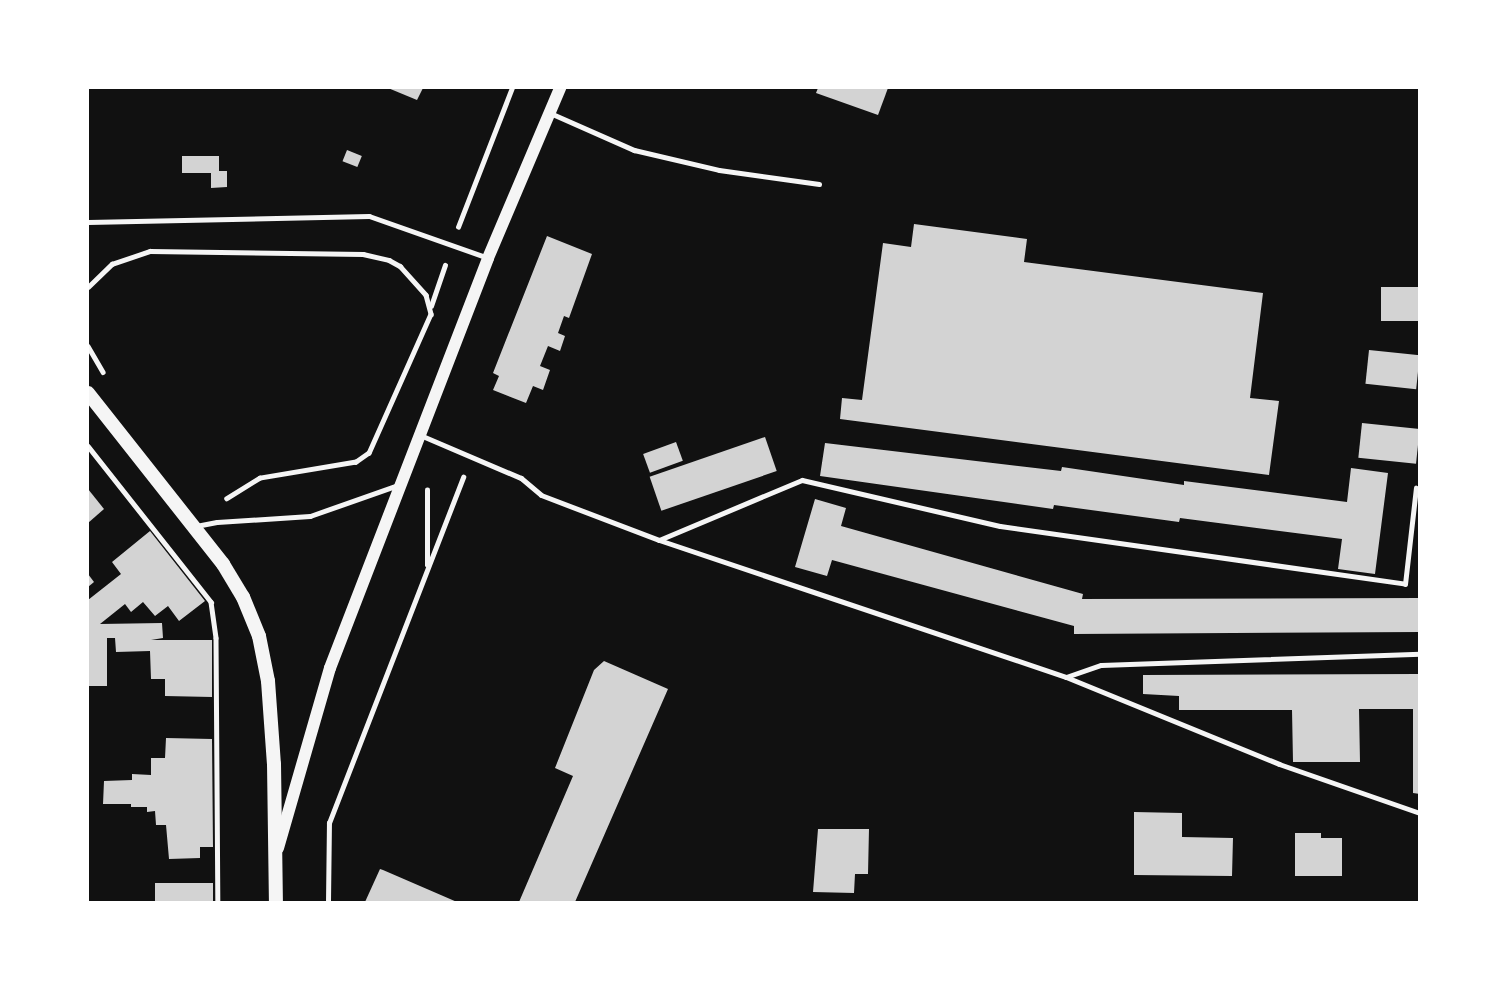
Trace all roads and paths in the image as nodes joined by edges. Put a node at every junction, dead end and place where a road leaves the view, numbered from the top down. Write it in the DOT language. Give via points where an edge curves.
graph roads {
  1 [pos="512,88"];
  2 [pos="560,88"];
  3 [pos="550,113"];
  4 [pos="819,184"];
  5 [pos="88,222"];
  6 [pos="452,245"];
  7 [pos="488,258"];
  8 [pos="88,287"];
  9 [pos="431,308"];
  10 [pos="88,346"];
  11 [pos="106,375"];
  12 [pos="88,393"];
  13 [pos="420,435"];
  14 [pos="88,446"];
  15 [pos="471,456"];
  16 [pos="399,485"];
  17 [pos="1416,488"];
  18 [pos="217,500"];
  19 [pos="193,527"];
  20 [pos="659,540"];
  21 [pos="1419,654"];
  22 [pos="1066,677"];
  23 [pos="1419,813"];
  24 [pos="276,855"];
  25 [pos="218,902"];
  26 [pos="276,902"];
  27 [pos="328,902"];
  1 -- 6 [label="path"];
  2 -- 3 [label="street"];
  3 -- 4 [label="lane" via="634,150 719,170"];
  3 -- 7 [label="street"];
  5 -- 6 [label="lane" via="369,216"];
  6 -- 7 [label="lane"];
  6 -- 9 [label="path"];
  7 -- 13 [label="street"];
  8 -- 9 [label="path" via="112,264 150,251 363,254 389,260 408,272"];
  9 -- 18 [label="path" via="369,453 356,462 260,478 230,498"];
  10 -- 11 [label="path"];
  12 -- 19 [label="main road"];
  13 -- 15 [label="lane"];
  13 -- 16 [label="street"];
  14 -- 25 [label="path" via="212,603"];
  15 -- 20 [label="lane" via="521,478 541,495"];
  15 -- 27 [label="path" via="329,823"];
  16 -- 19 [label="lane" via="310,516"];
  16 -- 24 [label="street" via="330,668"];
  17 -- 20 [label="lane" via="1405,584 1000,526 802,480"];
  19 -- 24 [label="main road" via="234,580 259,636 272,722"];
  20 -- 22 [label="lane"];
  21 -- 22 [label="lane" via="1101,665"];
  22 -- 23 [label="lane" via="1279,764"];
  24 -- 26 [label="main road"];
}
